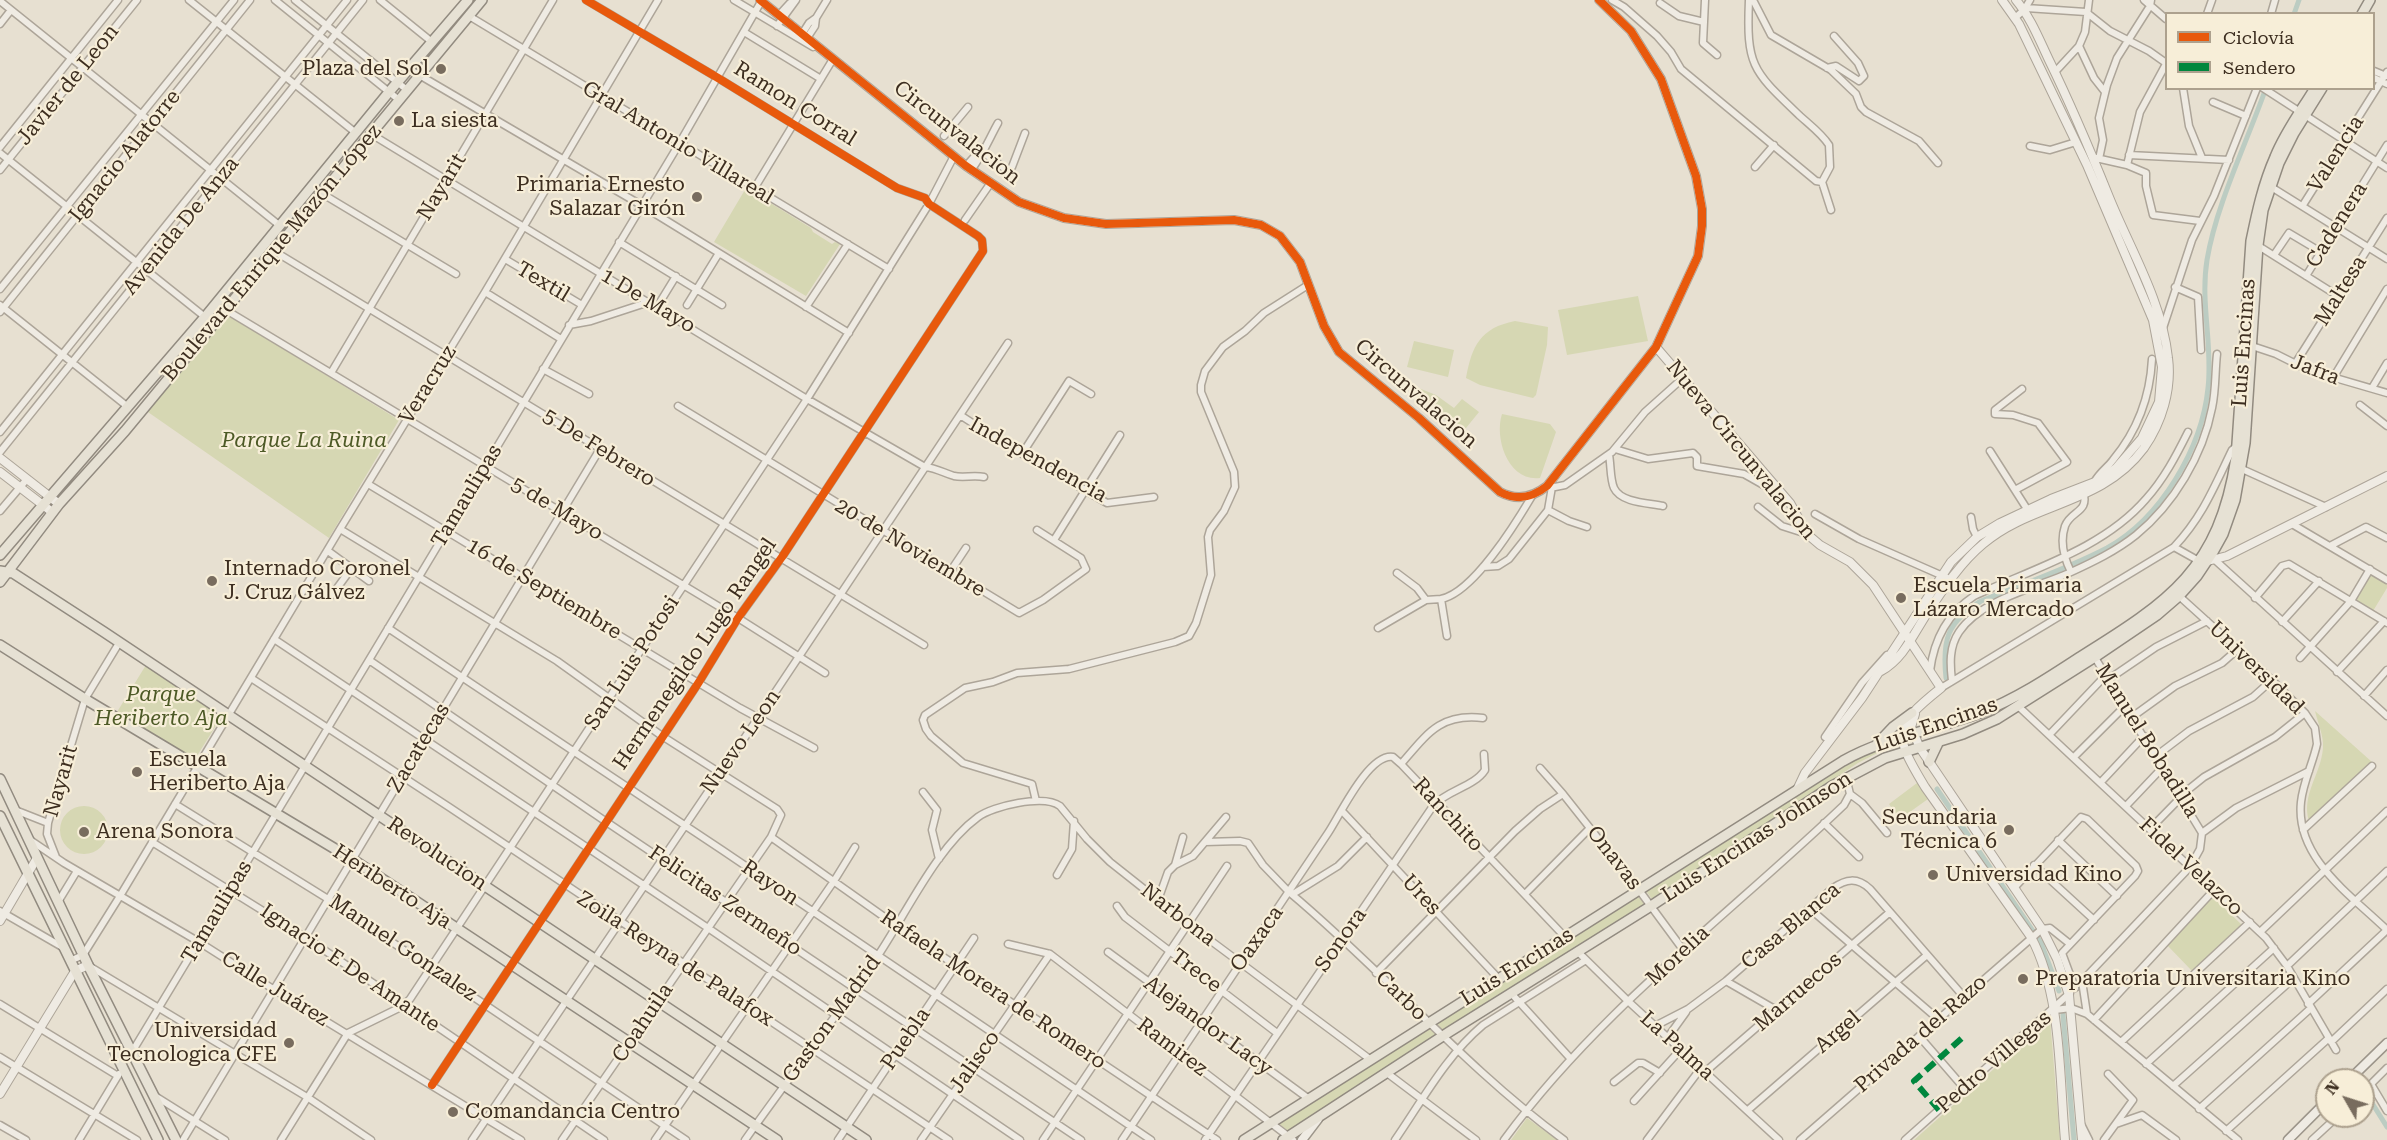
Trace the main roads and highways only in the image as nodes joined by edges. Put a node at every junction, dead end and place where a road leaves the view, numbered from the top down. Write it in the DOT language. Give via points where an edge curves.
graph roads {
  1 [pos="468,0"];
  2 [pos="482,0"];
  3 [pos="2314,90"];
  4 [pos="2320,90"];
  5 [pos="2303,113"];
  6 [pos="2248,345"];
  7 [pos="0,555"];
  8 [pos="2207,561"];
  9 [pos="3,571"];
  10 [pos="0,582"];
  11 [pos="0,645"];
  12 [pos="2093,654"];
  13 [pos="1915,710"];
  14 [pos="1961,719"];
  15 [pos="1967,733"];
  16 [pos="1938,743"];
  17 [pos="1875,746"];
  18 [pos="1929,762"];
  19 [pos="1,782"];
  20 [pos="0,816"];
  21 [pos="2387,1043"];
  22 [pos="2387,1051"];
  23 [pos="2361,1068"];
  24 [pos="2369,1068"];
  25 [pos="2315,1113"];
  26 [pos="1320,1117"];
  27 [pos="2315,1120"];
  28 [pos="1288,1139"];
  29 [pos="158,1140"];
  30 [pos="176,1140"];
  31 [pos="777,1140"];
  32 [pos="866,1140"];
  33 [pos="1244,1140"];
  34 [pos="1302,1140"];
  35 [pos="2288,1140"];
  36 [pos="2295,1140"];
  1 -- 7 [label="main road" via="205,317"];
  2 -- 9 [label="main road, Boulevard Enrique Mazón López" via="119,438"];
  3 -- 5 [label="main road"];
  4 -- 5 [label="main road, Luis Encinas Johnson"];
  5 -- 6 [label="main road, Luis Encinas Johnson" via="2268,185 2254,243"];
  6 -- 8 [label="main road, Luis Encinas" via="2234,474"];
  6 -- 8 [label="main road, Luis Encinas Johnson" via="2242,469 2228,522"];
  8 -- 12 [label="main road, Luis Encinas Johnson" via="2157,615"];
  9 -- 10 [label="main road, Boulevard Enrique Mazón López"];
  9 -- 32 [label="main road, Revolucion" via="120,643"];
  11 -- 31 [label="main road, Heriberto Aja" via="352,859"];
  12 -- 14 [label="main road, Luis Encinas" via="2013,698"];
  12 -- 15 [label="main road, Luis Encinas Johnson" via="2018,706"];
  13 -- 17 [label="main road"];
  14 -- 15 [label="main road" via="1957,727"];
  14 -- 17 [label="main road, Luis Encinas"];
  15 -- 16 [label="main road, Luis Encinas Johnson"];
  16 -- 18 [label="main road"];
  16 -- 26 [label="main road, Luis Encinas Johnson" via="1885,758 1846,777"];
  17 -- 33 [label="main road, Luis Encinas" via="1797,789"];
  19 -- 30 [label="main road"];
  20 -- 29 [label="main road" via="120,1072"];
  21 -- 23 [label="main road"];
  22 -- 24 [label="main road"];
  25 -- 35 [label="main road"];
  26 -- 28 [label="main road, Luis Encinas Johnson"];
  26 -- 34 [label="main road"];
  27 -- 36 [label="main road"];
}
